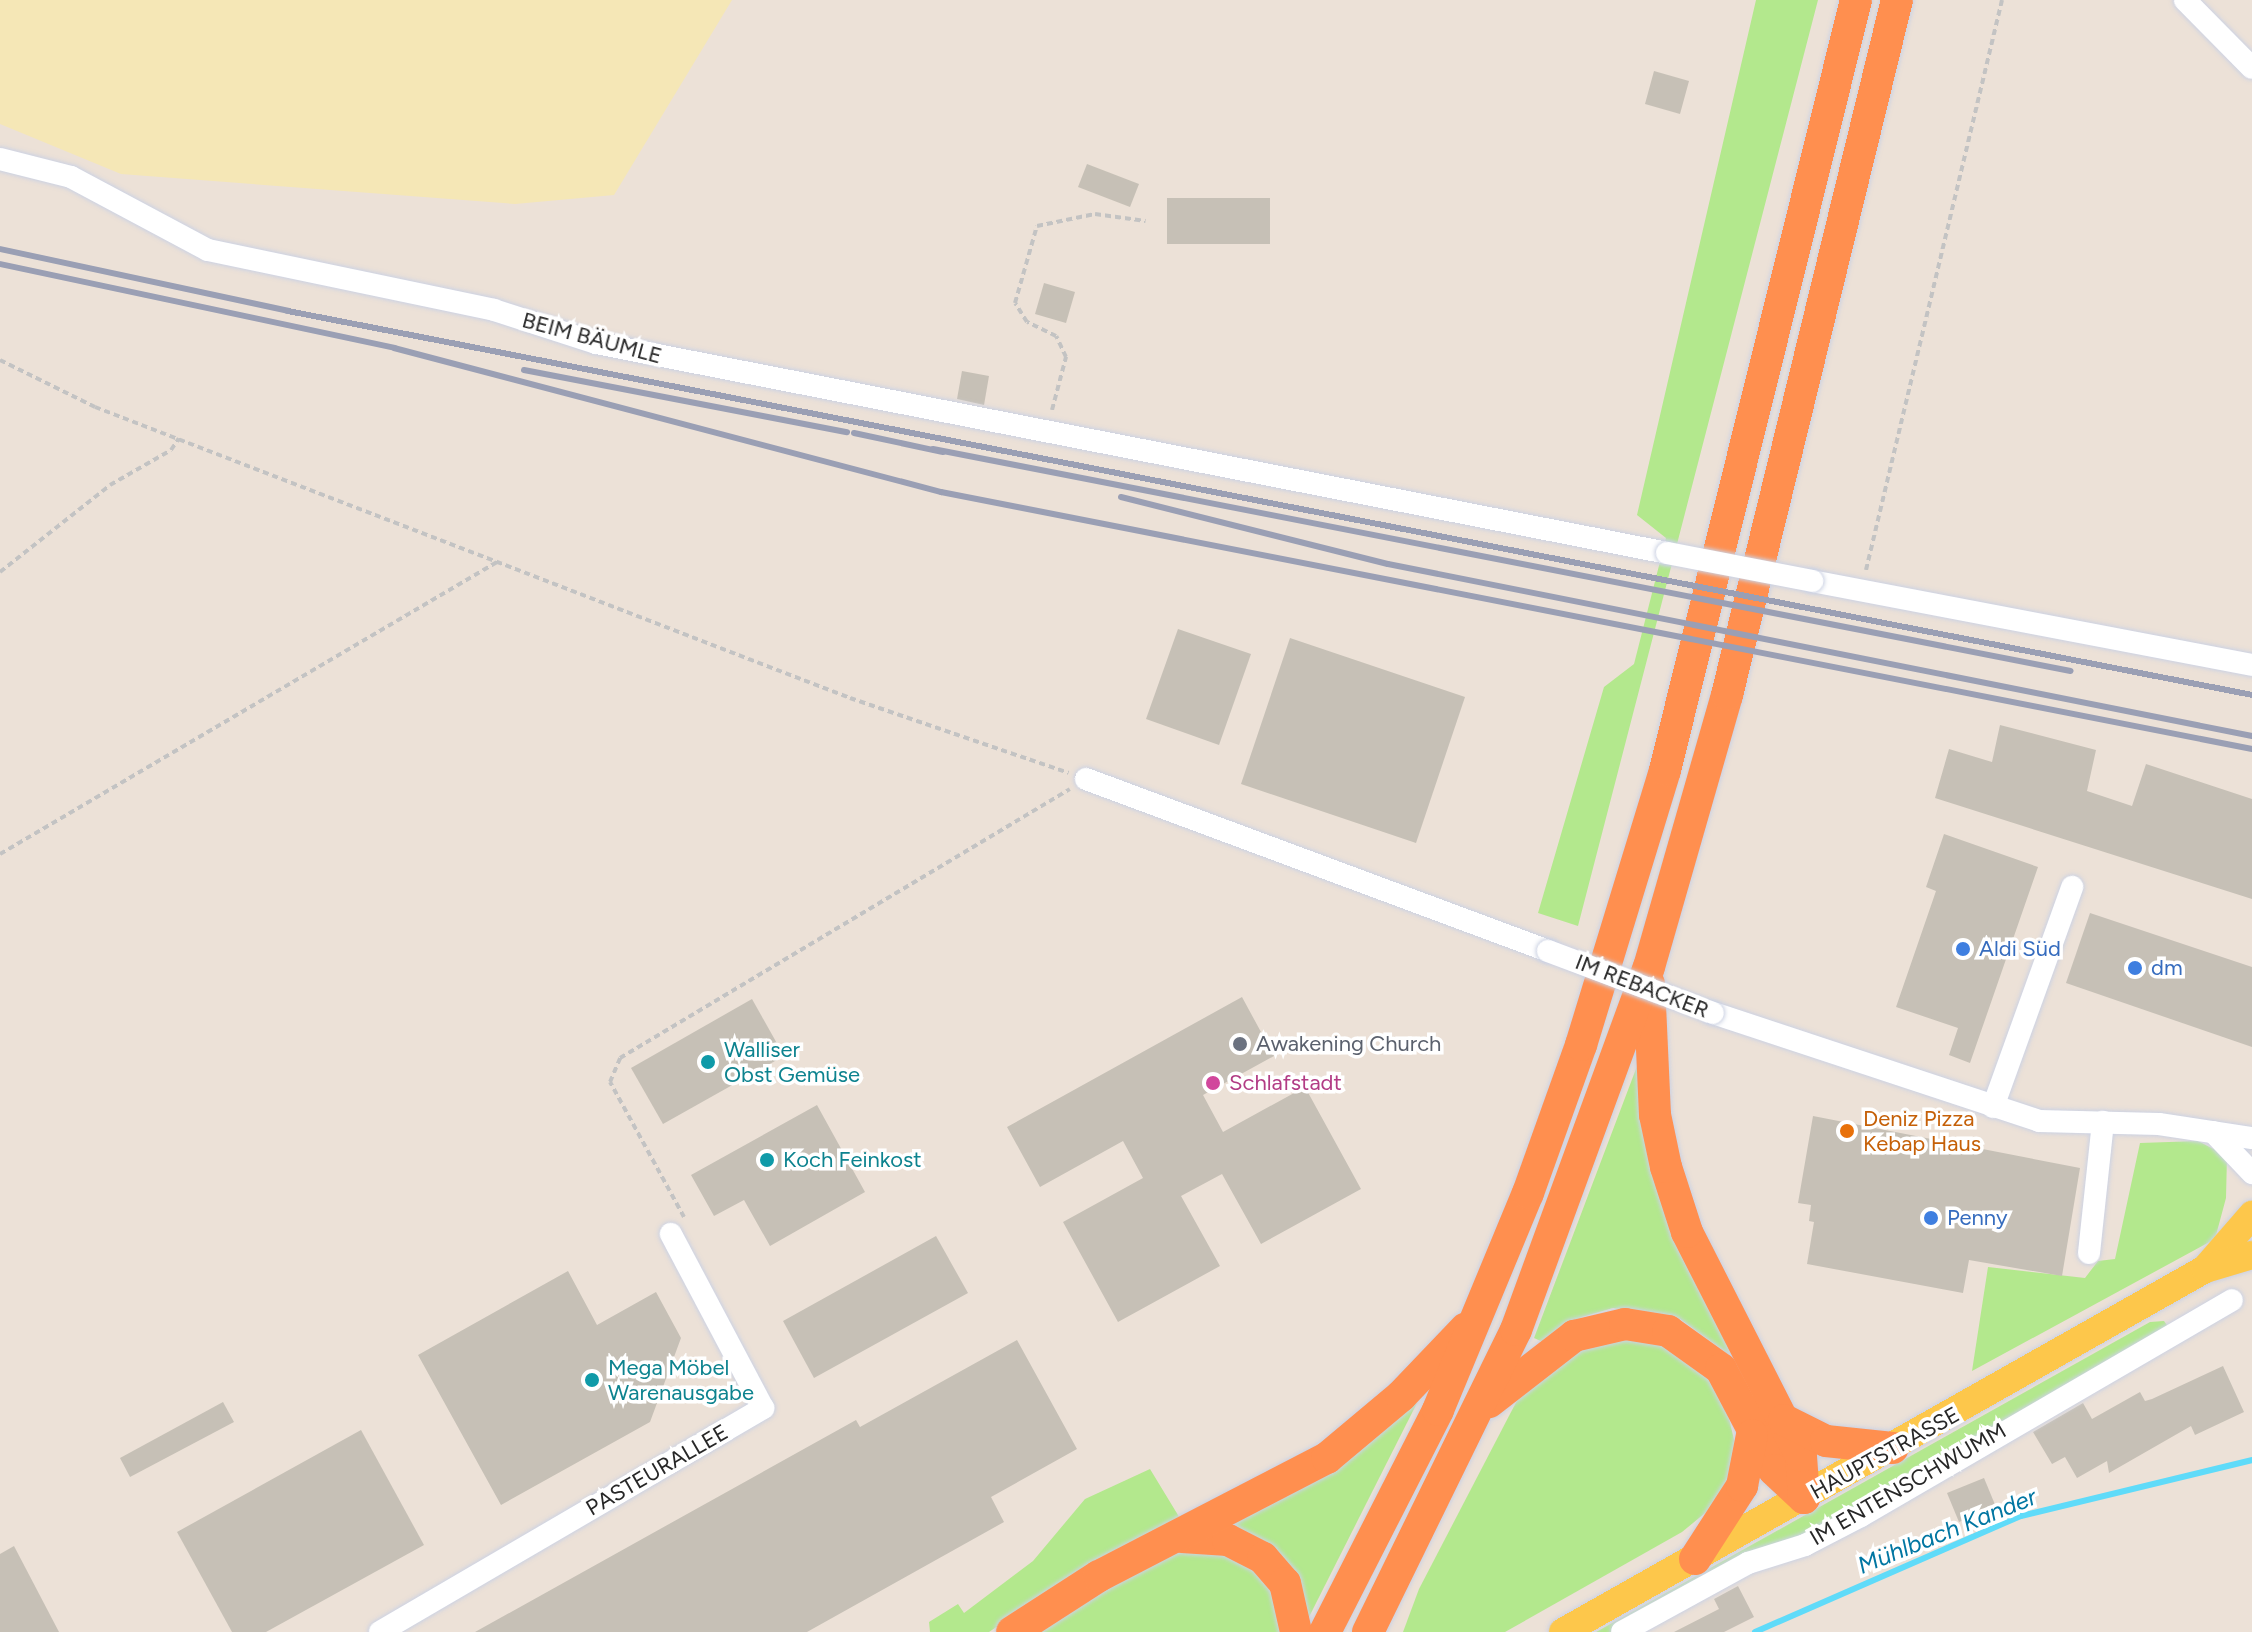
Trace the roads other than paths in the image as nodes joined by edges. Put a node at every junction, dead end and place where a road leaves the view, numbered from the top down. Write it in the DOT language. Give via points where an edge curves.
graph roads {
  1 [pos="1856,0"];
  2 [pos="1897,0"];
  3 [pos="2185,0"];
  4 [pos="2252,68"];
  5 [pos="0,159"];
  6 [pos="2252,665"];
  7 [pos="1086,779"];
  8 [pos="2072,887"];
  9 [pos="1649,967"];
  10 [pos="1993,1107"];
  11 [pos="2103,1122"];
  12 [pos="2213,1132"];
  13 [pos="2252,1138"];
  14 [pos="2252,1173"];
  15 [pos="2252,1215"];
  16 [pos="671,1234"];
  17 [pos="2089,1253"];
  18 [pos="2252,1255"];
  19 [pos="2205,1269"];
  20 [pos="2168,1292"];
  21 [pos="2232,1300"];
  22 [pos="1478,1315"];
  23 [pos="2190,1325"];
  24 [pos="1481,1410"];
  25 [pos="1784,1420"];
  26 [pos="1752,1435"];
  27 [pos="1893,1448"];
  28 [pos="1804,1498"];
  29 [pos="1182,1537"];
  30 [pos="1695,1559"];
  31 [pos="380,1632"];
  32 [pos="1012,1632"];
  33 [pos="1296,1632"];
  34 [pos="1325,1632"];
  35 [pos="1368,1632"];
  36 [pos="1563,1632"];
  37 [pos="1622,1632"];
  1 -- 22 [label="highway" via="1665,770 1581,1045"];
  2 -- 9 [label="highway" via="1727,695"];
  3 -- 4 [label="street"];
  5 -- 6 [label="street, BEIM BÄUMLE, bridge" via="71,177 208,250 494,310 596,343"];
  7 -- 10 [label="street, IM REBACKER, bridge" via="1713,1013"];
  8 -- 10 [label="street"];
  9 -- 24 [label="highway" via="1561,1217"];
  9 -- 25 [label="highway" via="1655,1115 1666,1167 1687,1232"];
  10 -- 11 [label="street, IM REBACKER" via="2039,1121"];
  11 -- 12 [label="street, IM REBACKER"];
  11 -- 17 [label="street"];
  12 -- 13 [label="street, IM REBACKER"];
  12 -- 14 [label="street"];
  15 -- 19 [label="main road, HAUPTSTRASSE"];
  16 -- 31 [label="street, PASTEURALLEE" via="763,1408"];
  18 -- 19 [label="main road, HAUPTSTRASSE"];
  19 -- 20 [label="main road, HAUPTSTRASSE"];
  20 -- 23 [label="street"];
  20 -- 27 [label="main road, HAUPTSTRASSE"];
  21 -- 23 [label="street, IM ENTENSCHWUMM"];
  22 -- 29 [label="highway" via="1401,1396 1327,1458"];
  22 -- 34 [label="highway" via="1398,1494"];
  23 -- 37 [label="street, IM ENTENSCHWUMM" via="1861,1516 1805,1545 1748,1563"];
  24 -- 26 [label="highway" via="1574,1336 1600,1327 1648,1325 1686,1339 1721,1369"];
  24 -- 35 [label="highway"];
  25 -- 27 [label="highway" via="1826,1441"];
  25 -- 28 [label="highway" via="1801,1456"];
  26 -- 28 [label="highway" via="1774,1470"];
  26 -- 30 [label="highway" via="1742,1486"];
  27 -- 28 [label="main road, HAUPTSTRASSE"];
  28 -- 30 [label="main road, HAUPTSTRASSE"];
  29 -- 32 [label="highway" via="1099,1576"];
  29 -- 33 [label="highway" via="1228,1540 1263,1558 1285,1583"];
  30 -- 36 [label="main road, HAUPTSTRASSE"];
}
